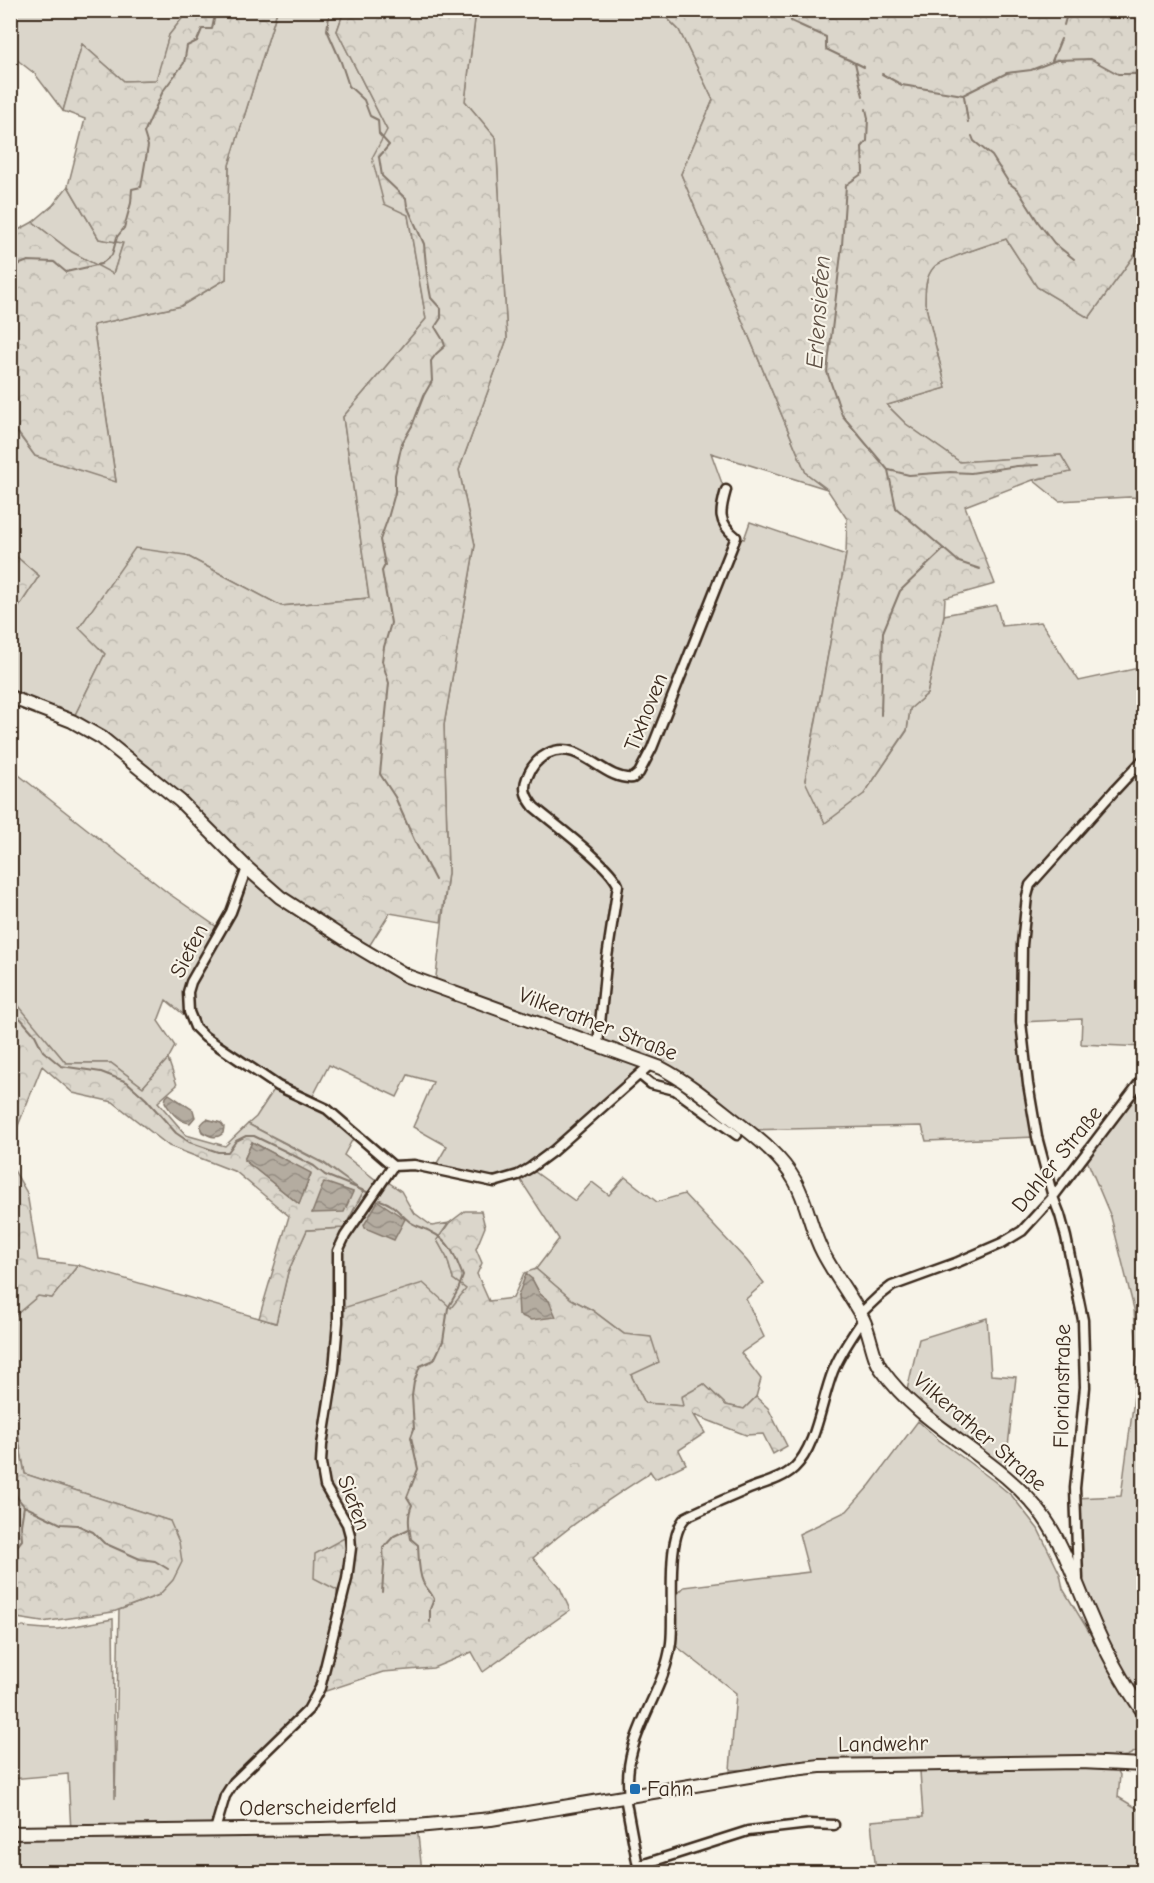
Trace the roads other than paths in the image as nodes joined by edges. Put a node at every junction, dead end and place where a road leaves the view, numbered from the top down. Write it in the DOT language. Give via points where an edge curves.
graph roads {
  1 [pos="726,490"];
  2 [pos="10,697"];
  3 [pos="1143,759"];
  4 [pos="247,868"];
  5 [pos="598,1044"];
  6 [pos="651,1064"];
  7 [pos="640,1075"];
  8 [pos="1143,1077"];
  9 [pos="732,1134"];
  10 [pos="393,1166"];
  11 [pos="1053,1197"];
  12 [pos="862,1317"];
  13 [pos="1079,1588"];
  14 [pos="1143,1713"];
  15 [pos="1143,1765"];
  16 [pos="627,1796"];
  17 [pos="834,1825"];
  18 [pos="215,1830"];
  19 [pos="10,1833"];
  20 [pos="638,1869"];
  1 -- 5 [label="street, Tixhoven" via="720,512 725,527 736,537 639,773 627,778 577,753 560,750 537,760 526,779 526,797 534,807 603,866 618,885"];
  2 -- 4 [label="street, Vilkerather Straße" via="72,721 102,738 180,801"];
  3 -- 11 [label="street, Florianstraße" via="1030,885 1027,896 1021,1022 1037,1137"];
  4 -- 5 [label="street, Vilkerather Straße" via="280,897 407,976"];
  4 -- 10 [label="street, Siefen" via="231,912 190,982 187,1003 192,1022 205,1037 278,1086 327,1109"];
  5 -- 6 [label="street, Vilkerather Straße"];
  6 -- 7 [label="street"];
  6 -- 12 [label="street, Vilkerather Straße" via="670,1072 713,1103 784,1165 800,1190 823,1252"];
  7 -- 9 [label="street" via="651,1084 675,1090"];
  7 -- 10 [label="street" via="542,1160 518,1175 494,1182 414,1166"];
  8 -- 11 [label="street, Dahler Straße"];
  10 -- 18 [label="street, Siefen" via="338,1251 336,1345 321,1463 326,1486 347,1524 351,1548 320,1688 308,1710 234,1782 225,1796"];
  11 -- 12 [label="street, Dahler Straße" via="1022,1231 958,1262 892,1286"];
  11 -- 13 [label="street, Florianstraße" via="1066,1237 1083,1320 1085,1388 1075,1488"];
  12 -- 13 [label="street, Vilkerather Straße" via="879,1366 905,1397 1004,1476 1042,1515"];
  12 -- 16 [label="street, Dahler Straße" via="841,1353 813,1436 794,1469 686,1517 677,1530 669,1654 633,1746"];
  13 -- 14 [label="street, Vilkerather Straße" via="1117,1670"];
  15 -- 16 [label="street, Landwehr" via="1081,1762 820,1766"];
  16 -- 18 [label="street, Oderscheiderfeld" via="455,1823"];
  16 -- 20 [label="street"];
  17 -- 20 [label="street" via="748,1831"];
  18 -- 19 [label="street, Oderscheiderfeld"];
}
